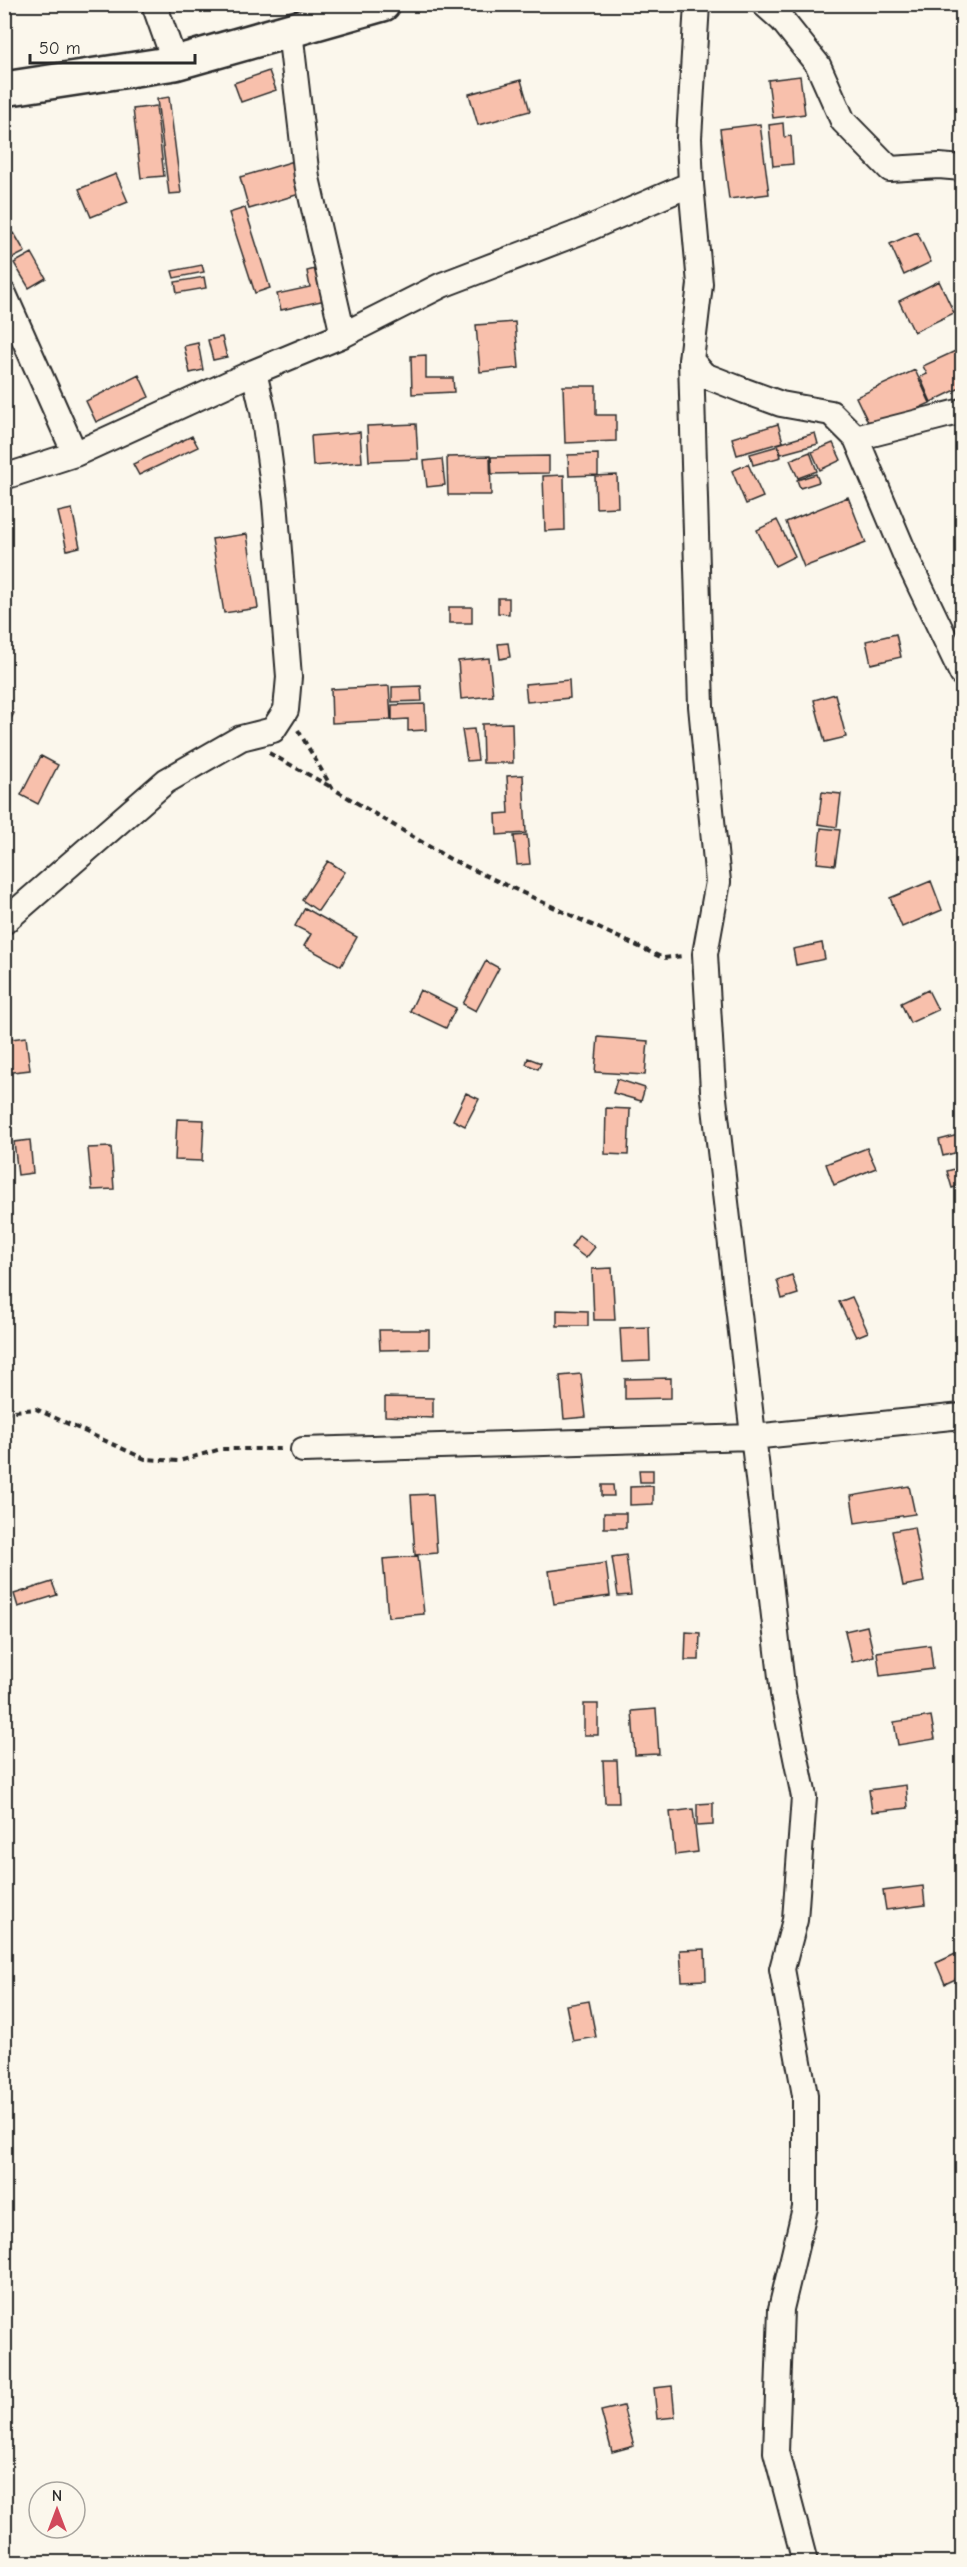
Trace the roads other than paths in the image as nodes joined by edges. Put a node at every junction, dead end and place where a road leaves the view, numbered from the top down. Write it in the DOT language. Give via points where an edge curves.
graph roads {
  1 [pos="154,4"];
  2 [pos="383,4"];
  3 [pos="697,4"];
  4 [pos="764,4"];
  5 [pos="290,31"];
  6 [pos="175,63"];
  7 [pos="4,89"];
  8 [pos="963,168"];
  9 [pos="690,184"];
  10 [pos="4,294"];
  11 [pos="343,335"];
  12 [pos="691,360"];
  13 [pos="254,372"];
  14 [pos="963,411"];
  15 [pos="856,438"];
  16 [pos="75,454"];
  17 [pos="4,477"];
  18 [pos="963,674"];
  19 [pos="4,922"];
  20 [pos="963,1416"];
  21 [pos="753,1437"];
  22 [pos="303,1450"];
  23 [pos="805,2562"];
  1 -- 6 [label="street"];
  2 -- 5 [label="main road"];
  3 -- 9 [label="street"];
  4 -- 8 [label="street" via="818,65 843,121 890,169"];
  5 -- 6 [label="main road"];
  5 -- 11 [label="street" via="307,178"];
  6 -- 7 [label="main road"];
  9 -- 11 [label="street" via="583,231 442,285"];
  9 -- 12 [label="street" via="700,284"];
  10 -- 16 [label="street"];
  11 -- 13 [label="street"];
  12 -- 15 [label="street" via="704,375 745,391 781,404 831,413"];
  12 -- 21 [label="street" via="701,706 718,882 705,954 713,1090"];
  13 -- 16 [label="street"];
  13 -- 19 [label="street" via="275,501 288,677 286,710 273,730 241,738 166,781"];
  14 -- 15 [label="street"];
  15 -- 18 [label="street" via="907,559"];
  16 -- 17 [label="street"];
  20 -- 21 [label="street"];
  21 -- 22 [label="street"];
  21 -- 23 [label="street" via="783,1694 804,1797 795,1920 782,1969 805,2095 805,2208 781,2309 776,2452"];
}
